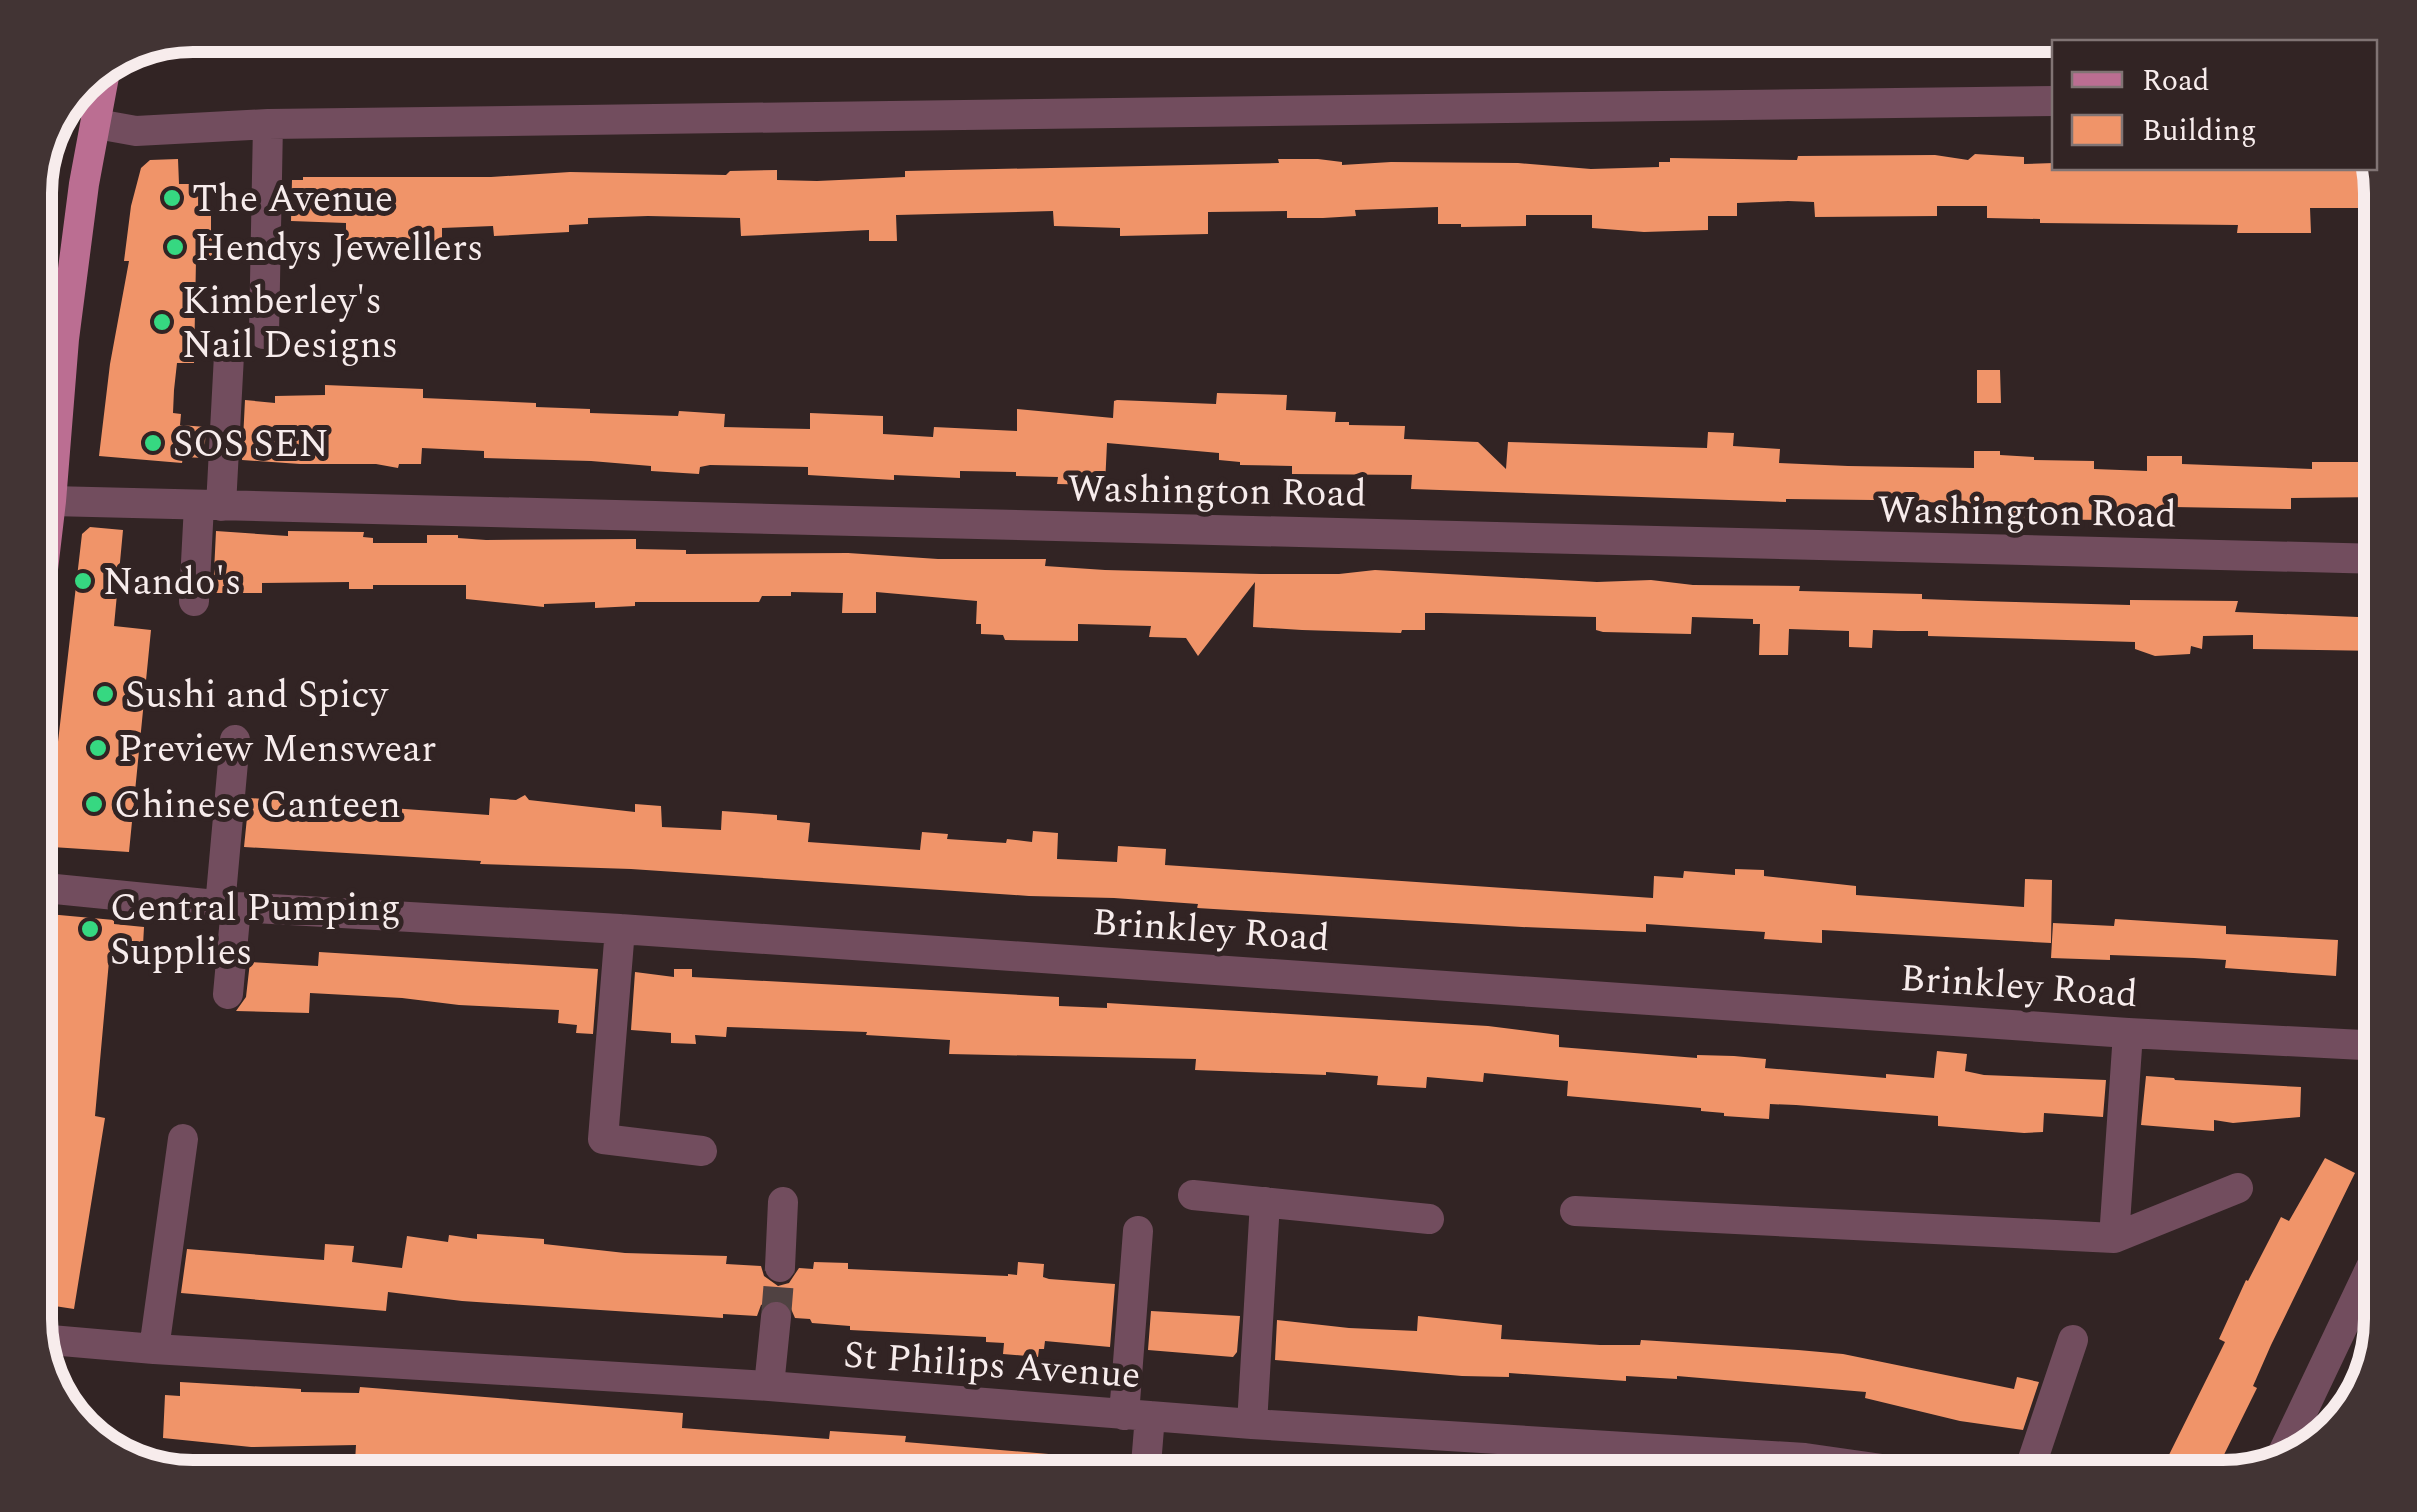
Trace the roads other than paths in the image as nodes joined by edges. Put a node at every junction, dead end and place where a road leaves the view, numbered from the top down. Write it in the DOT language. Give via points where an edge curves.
graph roads {
  1 [pos="104,84"];
  2 [pos="2052,101"];
  3 [pos="97,124"];
  4 [pos="268,124"];
  5 [pos="264,334"];
  6 [pos="229,355"];
  7 [pos="53,425"];
  8 [pos="53,485"];
  9 [pos="210,506"];
  10 [pos="2364,560"];
  11 [pos="194,601"];
  12 [pos="235,740"];
  13 [pos="53,889"];
  14 [pos="228,906"];
  15 [pos="620,929"];
  16 [pos="228,994"];
  17 [pos="2128,1033"];
  18 [pos="2364,1045"];
  19 [pos="184,1139"];
  20 [pos="702,1150"];
  21 [pos="2238,1188"];
  22 [pos="1193,1195"];
  23 [pos="783,1202"];
  24 [pos="1265,1202"];
  25 [pos="1575,1211"];
  26 [pos="1428,1218"];
  27 [pos="1138,1231"];
  28 [pos="2114,1238"];
  29 [pos="780,1267"];
  30 [pos="2364,1282"];
  31 [pos="776,1317"];
  32 [pos="55,1340"];
  33 [pos="2074,1340"];
  34 [pos="154,1349"];
  35 [pos="769,1386"];
  36 [pos="1137,1415"];
  37 [pos="1252,1424"];
  38 [pos="2287,1445"];
  39 [pos="1142,1460"];
  40 [pos="1819,1460"];
  41 [pos="2033,1460"];
  1 -- 3 [label="main road"];
  2 -- 4 [label="street"];
  3 -- 4 [label="street" via="136,131"];
  3 -- 7 [label="main road"];
  4 -- 5 [label="street"];
  6 -- 9 [label="street"];
  8 -- 9 [label="street, Washington Road"];
  9 -- 10 [label="street, Washington Road"];
  9 -- 11 [label="street"];
  12 -- 14 [label="street"];
  13 -- 14 [label="street, Brinkley Road"];
  14 -- 15 [label="street, Brinkley Road"];
  14 -- 16 [label="street"];
  15 -- 17 [label="street, Brinkley Road"];
  15 -- 20 [label="street" via="604,1138"];
  17 -- 18 [label="street, Brinkley Road"];
  17 -- 28 [label="street"];
  19 -- 34 [label="street"];
  21 -- 28 [label="street"];
  22 -- 24 [label="street"];
  23 -- 29 [label="street"];
  24 -- 26 [label="street"];
  24 -- 37 [label="street"];
  25 -- 28 [label="street"];
  27 -- 36 [label="street"];
  30 -- 38 [label="street"];
  31 -- 35 [label="street"];
  32 -- 34 [label="street, St Philips Avenue"];
  33 -- 41 [label="street"];
  34 -- 35 [label="street, St Philips Avenue"];
  35 -- 36 [label="street, St Philips Avenue"];
  36 -- 37 [label="street, St Philips Avenue"];
  36 -- 39 [label="street"];
  37 -- 40 [label="street, St Philips Avenue"];
}
